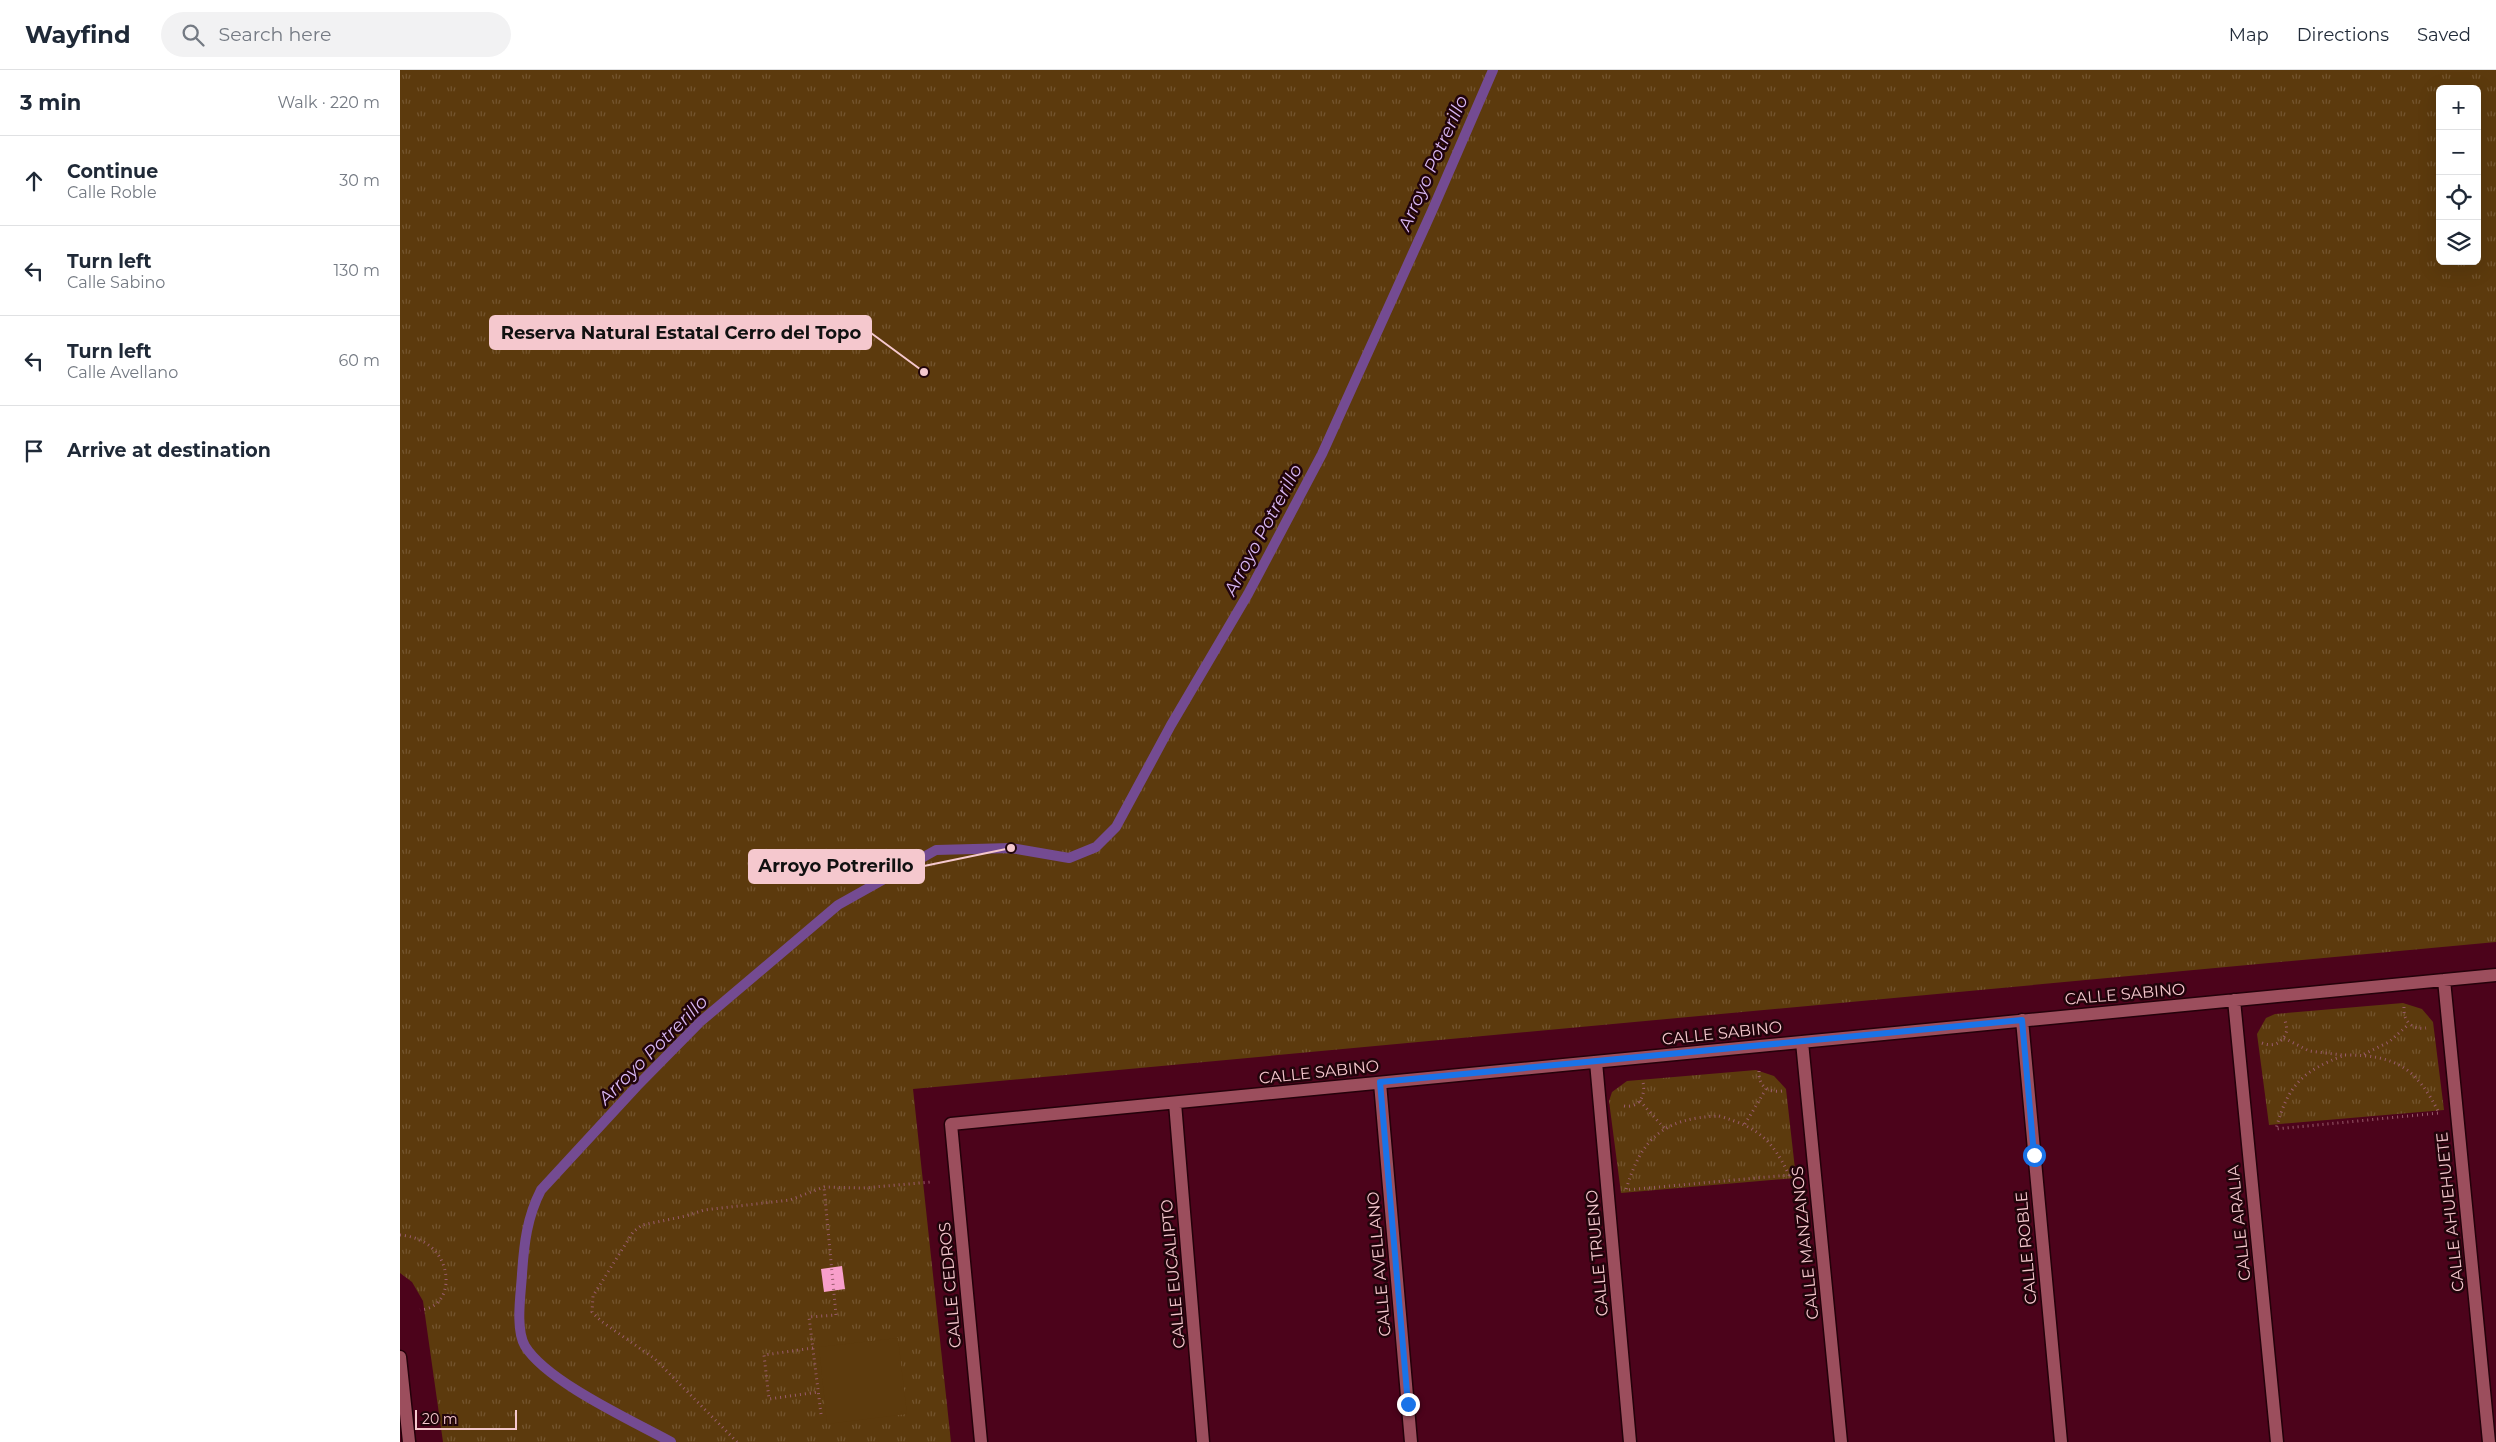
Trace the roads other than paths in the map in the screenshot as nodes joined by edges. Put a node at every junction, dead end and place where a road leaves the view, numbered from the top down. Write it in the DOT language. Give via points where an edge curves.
graph roads {
  1 [pos="2496,975"];
  2 [pos="2444,980"];
  3 [pos="2234,1000"];
  4 [pos="2022,1020"];
  5 [pos="1802,1042"];
  6 [pos="1596,1062"];
  7 [pos="1380,1082"];
  8 [pos="1175,1103"];
  9 [pos="951,1124"];
  10 [pos="400,1357"];
  11 [pos="409,1442"];
  12 [pos="981,1442"];
  13 [pos="1203,1442"];
  14 [pos="1411,1442"];
  15 [pos="1630,1442"];
  16 [pos="1841,1442"];
  17 [pos="2061,1442"];
  18 [pos="2277,1442"];
  19 [pos="2489,1442"];
  1 -- 2 [label="street, CALLE SABINO"];
  2 -- 3 [label="street, CALLE SABINO"];
  2 -- 19 [label="street, CALLE AHUEHUETE"];
  3 -- 4 [label="street, CALLE SABINO"];
  3 -- 18 [label="street, CALLE ARALIA"];
  4 -- 5 [label="street, CALLE SABINO"];
  4 -- 17 [label="street, CALLE ROBLE"];
  5 -- 6 [label="street, CALLE SABINO"];
  5 -- 16 [label="street, CALLE MANZANOS"];
  6 -- 7 [label="street, CALLE SABINO"];
  6 -- 15 [label="street, CALLE TRUENO"];
  7 -- 8 [label="street, CALLE SABINO"];
  7 -- 14 [label="street, CALLE AVELLANO"];
  8 -- 9 [label="street, CALLE SABINO"];
  8 -- 13 [label="street, CALLE EUCALIPTO"];
  9 -- 12 [label="street, CALLE CEDROS"];
  10 -- 11 [label="street"];
}
